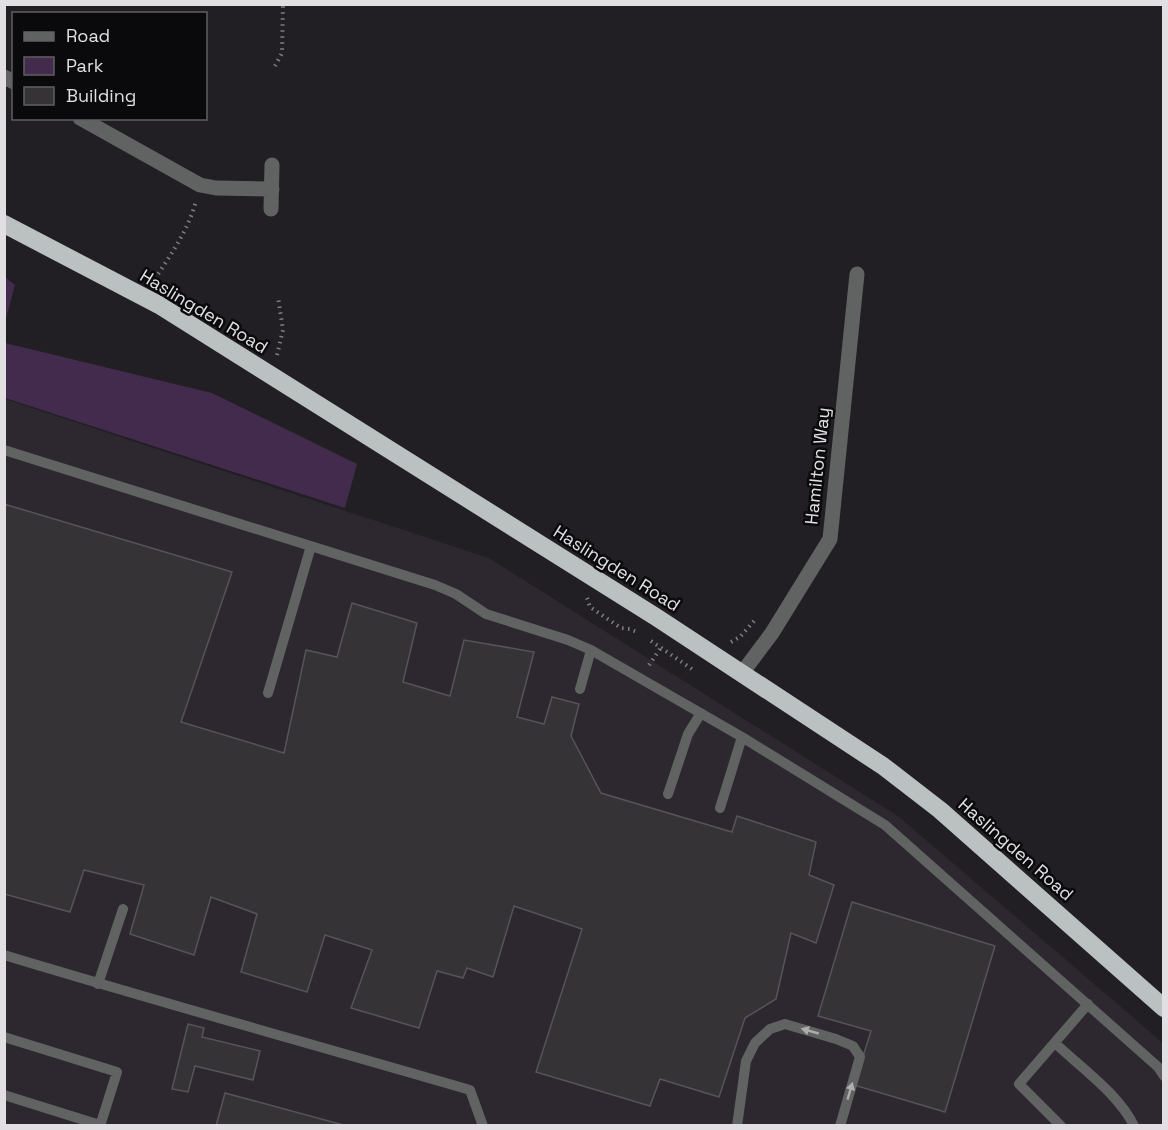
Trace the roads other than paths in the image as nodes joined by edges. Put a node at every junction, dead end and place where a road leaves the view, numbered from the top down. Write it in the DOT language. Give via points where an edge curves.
graph roads {
  1 [pos="84,120"];
  2 [pos="272,165"];
  3 [pos="272,189"];
  4 [pos="271,209"];
  5 [pos="4,224"];
  6 [pos="857,274"];
  7 [pos="4,450"];
  8 [pos="311,546"];
  9 [pos="591,650"];
  10 [pos="742,674"];
  11 [pos="580,689"];
  12 [pos="268,693"];
  13 [pos="701,713"];
  14 [pos="742,737"];
  15 [pos="668,794"];
  16 [pos="720,808"];
  17 [pos="123,909"];
  18 [pos="4,955"];
  19 [pos="98,984"];
  20 [pos="1088,1004"];
  21 [pos="1164,1008"];
  22 [pos="4,1037"];
  23 [pos="1055,1043"];
  24 [pos="1164,1076"];
  25 [pos="4,1095"];
  26 [pos="100,1125"];
  27 [pos="483,1125"];
  28 [pos="737,1125"];
  29 [pos="840,1125"];
  30 [pos="1061,1125"];
  31 [pos="1134,1125"];
  1 -- 3 [label="street" via="200,185"];
  2 -- 3 [label="street"];
  3 -- 4 [label="street"];
  5 -- 10 [label="highway, Haslingden Road" via="143,297"];
  6 -- 10 [label="street, Hamilton Way" via="830,539"];
  7 -- 8 [label="lane"];
  8 -- 9 [label="lane" via="435,585 486,614"];
  8 -- 12 [label="lane"];
  9 -- 11 [label="lane"];
  9 -- 13 [label="lane"];
  10 -- 21 [label="highway, Haslingden Road" via="922,794"];
  13 -- 14 [label="lane"];
  13 -- 15 [label="lane" via="688,734"];
  14 -- 16 [label="lane"];
  14 -- 20 [label="lane" via="885,825"];
  17 -- 19 [label="lane"];
  18 -- 19 [label="lane"];
  19 -- 27 [label="lane" via="470,1090"];
  20 -- 23 [label="lane"];
  20 -- 24 [label="lane"];
  22 -- 26 [label="lane" via="117,1072"];
  23 -- 30 [label="lane" via="1018,1084"];
  23 -- 31 [label="lane" via="1118,1101"];
  25 -- 26 [label="lane"];
  29 -- 28 [label="lane, one-way" via="860,1057 853,1046 785,1024 770,1029 755,1043 746,1061"];
}
